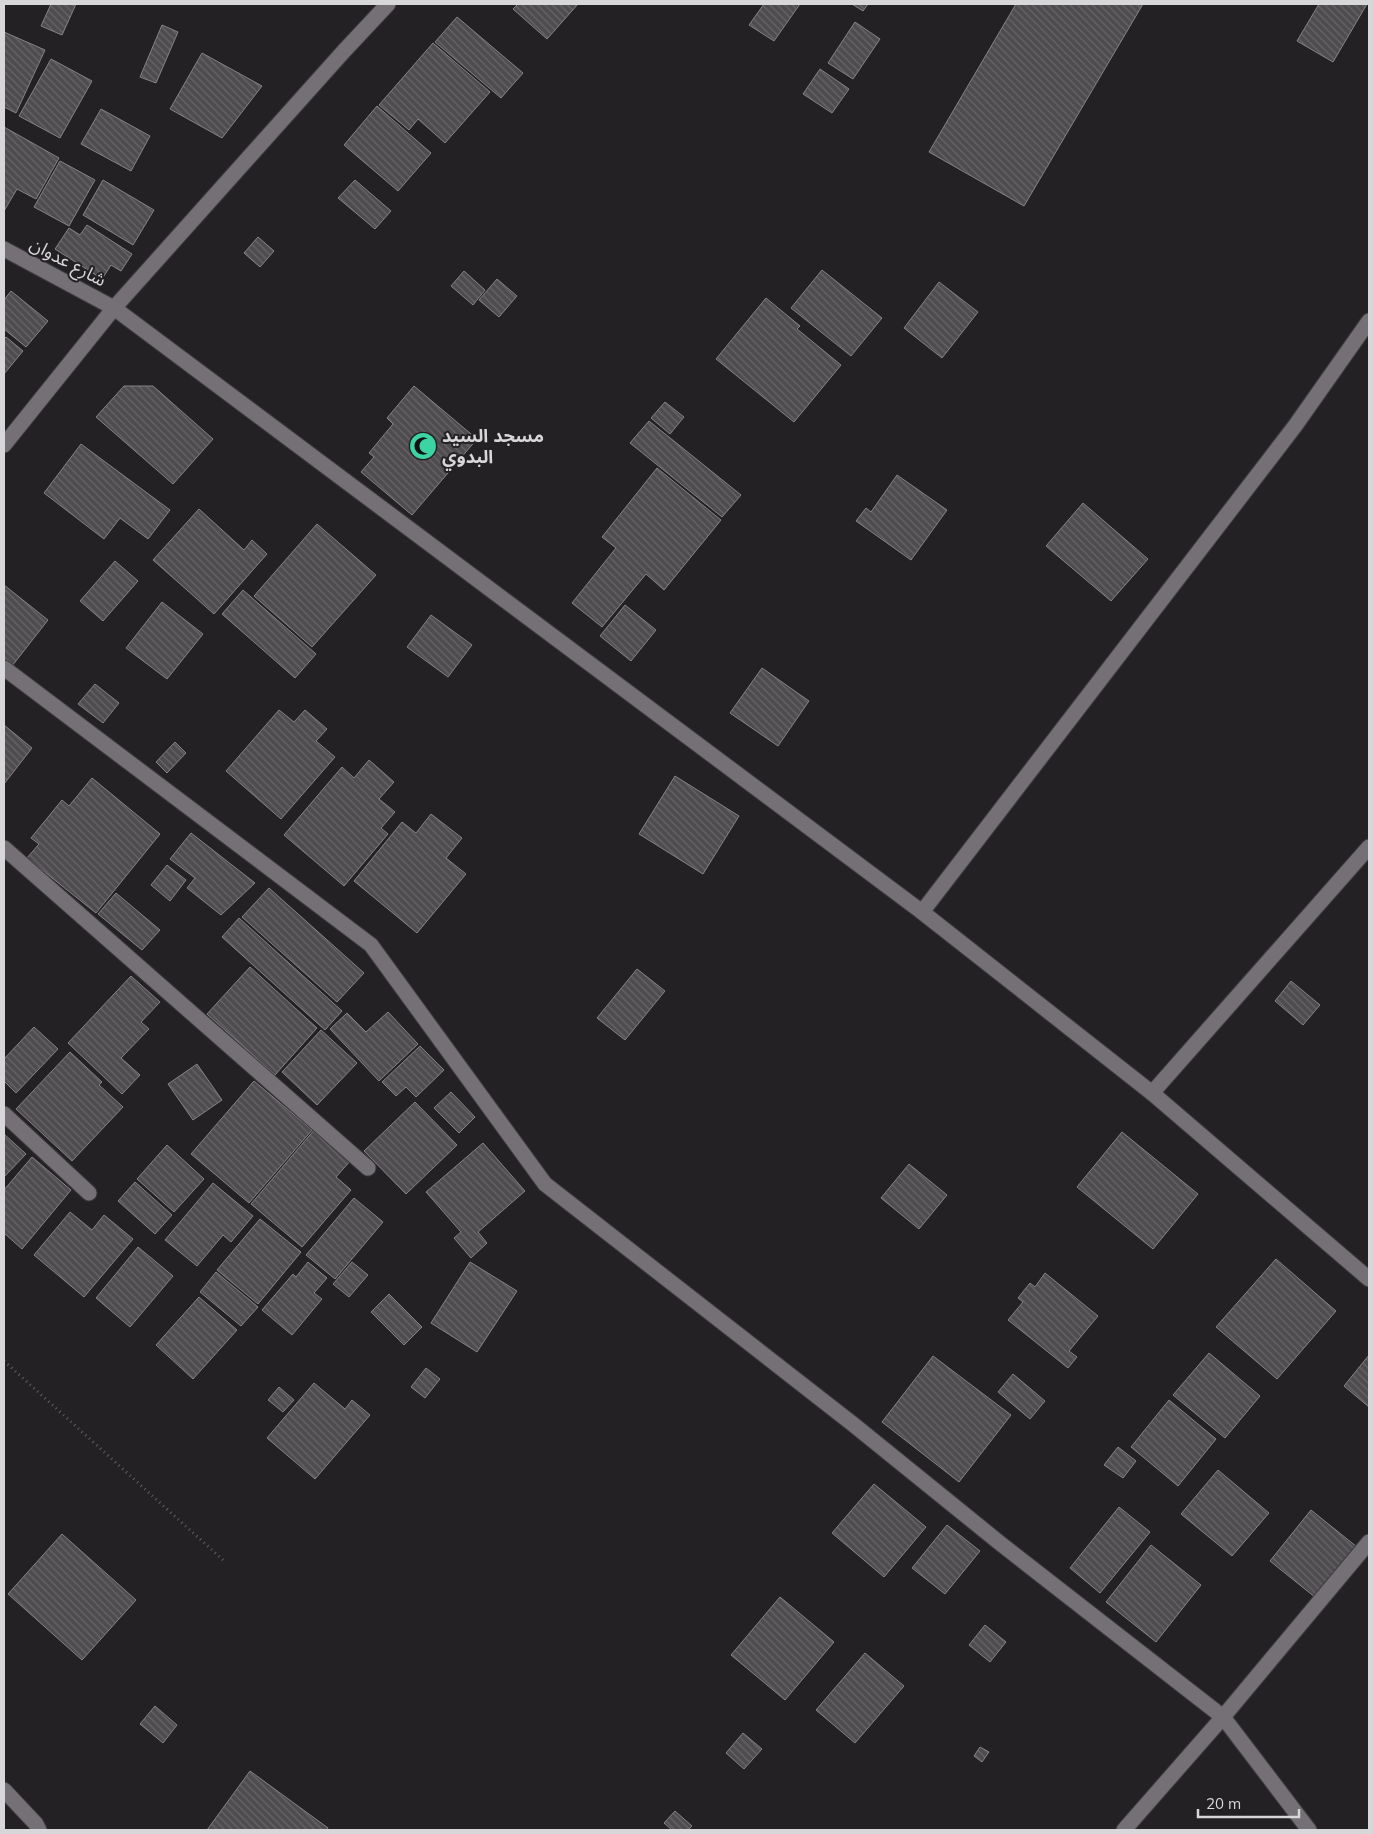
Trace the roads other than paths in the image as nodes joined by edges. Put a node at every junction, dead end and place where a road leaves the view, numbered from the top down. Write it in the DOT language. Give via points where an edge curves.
graph roads {
  1 [pos="383,5"];
  2 [pos="4,249"];
  3 [pos="114,308"];
  4 [pos="1369,321"];
  5 [pos="4,445"];
  6 [pos="4,668"];
  7 [pos="1369,846"];
  8 [pos="4,848"];
  9 [pos="922,912"];
  10 [pos="1152,1093"];
  11 [pos="4,1114"];
  12 [pos="368,1168"];
  13 [pos="89,1192"];
  14 [pos="1369,1279"];
  15 [pos="1369,1542"];
  16 [pos="1222,1718"];
  17 [pos="4,1790"];
  18 [pos="39,1830"];
  19 [pos="1124,1830"];
  20 [pos="1309,1830"];
  1 -- 3 [label="street"];
  2 -- 3 [label="street, شارع عدوان"];
  3 -- 5 [label="street"];
  3 -- 9 [label="street, شارع عدوان"];
  4 -- 9 [label="street" via="1296,426"];
  6 -- 16 [label="street" via="371,945 545,1184"];
  7 -- 10 [label="street"];
  8 -- 12 [label="street"];
  9 -- 10 [label="street, شارع عدوان"];
  10 -- 14 [label="street, شارع عدوان"];
  11 -- 13 [label="street"];
  15 -- 16 [label="street"];
  16 -- 19 [label="street"];
  16 -- 20 [label="street"];
  17 -- 18 [label="street"];
}
